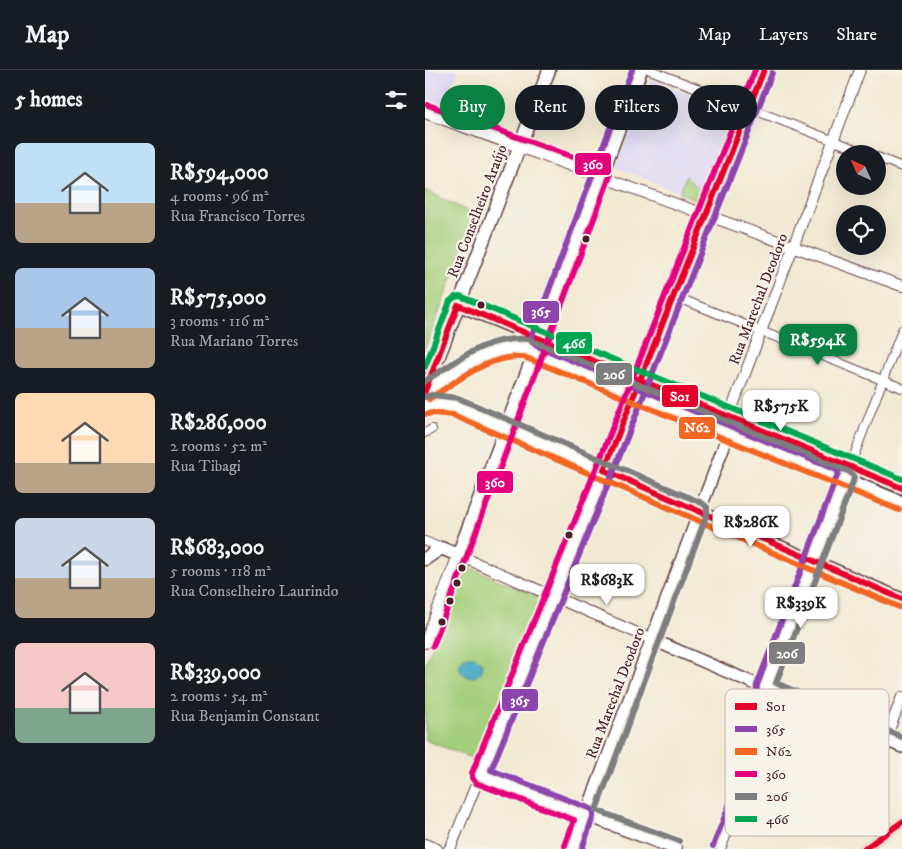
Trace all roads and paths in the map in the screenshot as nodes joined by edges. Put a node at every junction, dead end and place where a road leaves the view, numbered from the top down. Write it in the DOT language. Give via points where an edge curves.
graph roads {
  1 [pos="549,70"];
  2 [pos="641,70"];
  3 [pos="650,70"];
  4 [pos="764,70"];
  5 [pos="860,70"];
  6 [pos="689,85"];
  7 [pos="757,88"];
  8 [pos="757,111"];
  9 [pos="425,113"];
  10 [pos="740,130"];
  11 [pos="834,141"];
  12 [pos="844,145"];
  13 [pos="519,147"];
  14 [pos="886,161"];
  15 [pos="902,167"];
  16 [pos="601,176"];
  17 [pos="706,215"];
  18 [pos="794,247"];
  19 [pos="902,286"];
  20 [pos="674,296"];
  21 [pos="459,305"];
  22 [pos="508,325"];
  23 [pos="902,330"];
  24 [pos="762,331"];
  25 [pos="539,338"];
  26 [pos="521,347"];
  27 [pos="535,351"];
  28 [pos="575,353"];
  29 [pos="582,371"];
  30 [pos="640,380"];
  31 [pos="883,380"];
  32 [pos="428,387"];
  33 [pos="902,388"];
  34 [pos="635,392"];
  35 [pos="425,406"];
  36 [pos="455,406"];
  37 [pos="729,416"];
  38 [pos="506,428"];
  39 [pos="729,431"];
  40 [pos="759,444"];
  41 [pos="800,446"];
  42 [pos="850,466"];
  43 [pos="604,470"];
  44 [pos="845,479"];
  45 [pos="901,488"];
  46 [pos="902,502"];
  47 [pos="699,511"];
  48 [pos="425,541"];
  49 [pos="441,548"];
  50 [pos="458,556"];
  51 [pos="425,559"];
  52 [pos="813,561"];
  53 [pos="553,597"];
  54 [pos="902,599"];
  55 [pos="651,639"];
  56 [pos="425,643"];
  57 [pos="765,688"];
  58 [pos="902,697"];
  59 [pos="889,730"];
  60 [pos="889,742"];
  61 [pos="902,747"];
  62 [pos="481,775"];
  63 [pos="585,815"];
  64 [pos="902,822"];
  65 [pos="889,831"];
  66 [pos="726,836"];
  67 [pos="882,836"];
  68 [pos="425,844"];
  69 [pos="450,848"];
  70 [pos="437,849"];
  71 [pos="573,849"];
  72 [pos="676,849"];
  73 [pos="721,849"];
  74 [pos="864,849"];
  1 -- 13 [label="main road, Rua Conselheiro Araújo"];
  2 -- 16 [label="main road"];
  3 -- 6 [label="street"];
  4 -- 7 [label="main road"];
  5 -- 11 [label="street, Rua Marechal Deodoro"];
  8 -- 11 [label="street"];
  9 -- 13 [label="street"];
  10 -- 17 [label="main road"];
  11 -- 12 [label="street"];
  11 -- 18 [label="street, Rua Marechal Deodoro"];
  13 -- 16 [label="street"];
  13 -- 21 [label="main road, Rua Conselheiro Araújo"];
  14 -- 15 [label="street"];
  16 -- 17 [label="street"];
  16 -- 25 [label="main road"];
  17 -- 18 [label="street"];
  17 -- 20 [label="main road"];
  18 -- 19 [label="street"];
  18 -- 24 [label="street, Rua Marechal Deodoro"];
  20 -- 24 [label="street"];
  20 -- 30 [label="main road"];
  21 -- 22 [label="main road"];
  21 -- 32 [label="main road, Rua Conselheiro Araújo"];
  22 -- 25 [label="main road"];
  22 -- 26 [label="main road" via="517,335"];
  23 -- 31 [label="street"];
  24 -- 31 [label="street"];
  24 -- 37 [label="street, Rua Marechal Deodoro"];
  25 -- 27 [label="main road"];
  25 -- 28 [label="main road"];
  26 -- 27 [label="main road"];
  26 -- 32 [label="main road" via="483,356"];
  27 -- 29 [label="main road"];
  27 -- 38 [label="main road"];
  28 -- 29 [label="main road"];
  28 -- 30 [label="main road"];
  29 -- 34 [label="main road"];
  30 -- 34 [label="main road"];
  30 -- 37 [label="main road"];
  31 -- 33 [label="street"];
  31 -- 42 [label="street"];
  32 -- 36 [label="main road"];
  34 -- 39 [label="main road"];
  34 -- 43 [label="main road"];
  35 -- 36 [label="main road"];
  36 -- 38 [label="main road"];
  37 -- 39 [label="main road, Rua Marechal Deodoro"];
  37 -- 41 [label="main road"];
  38 -- 43 [label="main road"];
  38 -- 50 [label="main road"];
  39 -- 40 [label="main road"];
  39 -- 47 [label="main road, Rua Marechal Deodoro"];
  40 -- 41 [label="main road"];
  40 -- 44 [label="main road"];
  41 -- 42 [label="main road"];
  42 -- 44 [label="street"];
  42 -- 45 [label="main road"];
  43 -- 47 [label="main road"];
  43 -- 53 [label="main road"];
  44 -- 46 [label="main road"];
  44 -- 52 [label="street"];
  47 -- 52 [label="main road"];
  47 -- 55 [label="main road, Rua Marechal Deodoro"];
  48 -- 49 [label="street"];
  49 -- 50 [label="main road"];
  49 -- 51 [label="main road"];
  50 -- 53 [label="street"];
  50 -- 56 [label="street"];
  52 -- 54 [label="main road"];
  52 -- 57 [label="street"];
  53 -- 55 [label="street"];
  53 -- 62 [label="main road"];
  55 -- 57 [label="main road"];
  55 -- 63 [label="main road, Rua Marechal Deodoro"];
  58 -- 59 [label="street"];
  60 -- 61 [label="main road"];
  62 -- 63 [label="main road"];
  62 -- 69 [label="street"];
  63 -- 71 [label="main road, Rua Marechal Deodoro"];
  63 -- 72 [label="main road"];
  64 -- 65 [label="street"];
  66 -- 73 [label="street"];
  67 -- 74 [label="street"];
  68 -- 70 [label="street"];
}
